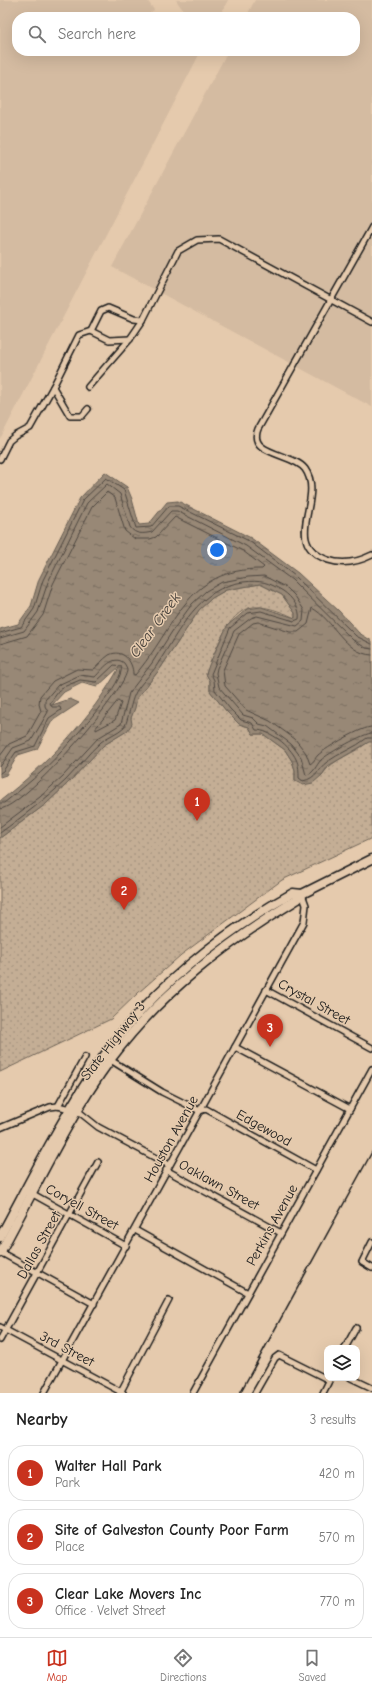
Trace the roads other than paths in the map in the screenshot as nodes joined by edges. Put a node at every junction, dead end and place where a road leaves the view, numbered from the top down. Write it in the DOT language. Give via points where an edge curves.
graph roads {
  1 [pos="372,227"];
  2 [pos="332,300"];
  3 [pos="143,320"];
  4 [pos="372,322"];
  5 [pos="91,331"];
  6 [pos="130,339"];
  7 [pos="53,387"];
  8 [pos="88,387"];
  9 [pos="88,409"];
  10 [pos="0,459"];
  11 [pos="372,555"];
  12 [pos="372,859"];
  13 [pos="302,894"];
  14 [pos="266,990"];
  15 [pos="234,1047"];
  16 [pos="372,1048"];
  17 [pos="85,1057"];
  18 [pos="108,1058"];
  19 [pos="372,1069"];
  20 [pos="58,1106"];
  21 [pos="350,1109"];
  22 [pos="74,1110"];
  23 [pos="200,1111"];
  24 [pos="0,1128"];
  25 [pos="98,1162"];
  26 [pos="168,1168"];
  27 [pos="316,1170"];
  28 [pos="29,1192"];
  29 [pos="69,1215"];
  30 [pos="135,1230"];
  31 [pos="281,1233"];
  32 [pos="0,1237"];
  33 [pos="372,1242"];
  34 [pos="126,1246"];
  35 [pos="0,1252"];
  36 [pos="372,1268"];
  37 [pos="38,1272"];
  38 [pos="248,1293"];
  39 [pos="169,1300"];
  40 [pos="94,1304"];
  41 [pos="0,1327"];
  42 [pos="356,1328"];
  43 [pos="6,1330"];
  44 [pos="0,1340"];
  45 [pos="348,1345"];
  46 [pos="63,1361"];
  47 [pos="324,1376"];
  48 [pos="329,1381"];
  49 [pos="357,1381"];
  50 [pos="372,1388"];
  51 [pos="44,1393"];
  52 [pos="121,1393"];
  53 [pos="194,1393"];
  54 [pos="255,1393"];
  55 [pos="323,1393"];
  1 -- 2 [label="street"];
  2 -- 3 [label="street" via="219,239 197,240 178,251"];
  2 -- 4 [label="street"];
  2 -- 11 [label="street" via="258,428 256,439 262,448 294,460 307,474 311,491 304,528 307,540 316,553 330,560 347,562"];
  3 -- 5 [label="street" via="134,320 108,308 101,311"];
  3 -- 6 [label="street"];
  5 -- 6 [label="street" via="109,340"];
  5 -- 7 [label="street" via="79,336"];
  6 -- 8 [label="street"];
  7 -- 9 [label="street" via="70,416 82,416"];
  7 -- 10 [label="street" via="30,428 9,441"];
  12 -- 13 [label="main road, State Highway 3"];
  13 -- 14 [label="street, Houston Avenue" via="306,905 304,922"];
  13 -- 18 [label="main road, State Highway 3" via="244,932 198,968 158,1003"];
  14 -- 15 [label="street, Houston Avenue"];
  14 -- 16 [label="street, Crystal Street"];
  15 -- 21 [label="street"];
  15 -- 23 [label="street, Houston Avenue"];
  17 -- 20 [label="street"];
  18 -- 22 [label="main road, State Highway 3"];
  18 -- 23 [label="street, Edgewood" via="162,1092"];
  19 -- 21 [label="street, Perkins Avenue"];
  20 -- 22 [label="street"];
  20 -- 24 [label="street"];
  21 -- 27 [label="street, Perkins Avenue"];
  22 -- 26 [label="street, Oaklawn Street"];
  22 -- 28 [label="main road, State Highway 3"];
  23 -- 26 [label="street, Houston Avenue"];
  23 -- 27 [label="street, Edgewood" via="206,1109"];
  25 -- 29 [label="street, Dallas Street"];
  26 -- 30 [label="street, Houston Avenue"];
  26 -- 31 [label="street, Oaklawn Street"];
  27 -- 31 [label="street, Perkins Avenue"];
  28 -- 29 [label="street, Coryell Street"];
  28 -- 32 [label="main road, State Highway 3"];
  28 -- 35 [label="main road, State Highway 3"];
  29 -- 34 [label="street, Coryell Street"];
  29 -- 37 [label="street, Dallas Street"];
  30 -- 34 [label="street, Houston Avenue"];
  30 -- 38 [label="street"];
  31 -- 38 [label="street, Perkins Avenue"];
  33 -- 36 [label="street" via="362,1262"];
  34 -- 40 [label="street, Houston Avenue"];
  35 -- 37 [label="street"];
  37 -- 40 [label="street"];
  37 -- 43 [label="street, Dallas Street"];
  38 -- 53 [label="street, Perkins Avenue"];
  39 -- 52 [label="street"];
  40 -- 46 [label="street, Houston Avenue"];
  41 -- 43 [label="street, 3rd Street"];
  42 -- 45 [label="street"];
  43 -- 44 [label="street, Dallas Street"];
  43 -- 46 [label="street, 3rd Street"];
  46 -- 51 [label="street, Houston Avenue"];
  46 -- 52 [label="street, 3rd Street"];
  47 -- 54 [label="street" via="277,1356"];
  48 -- 55 [label="street"];
  49 -- 50 [label="street"];
}
